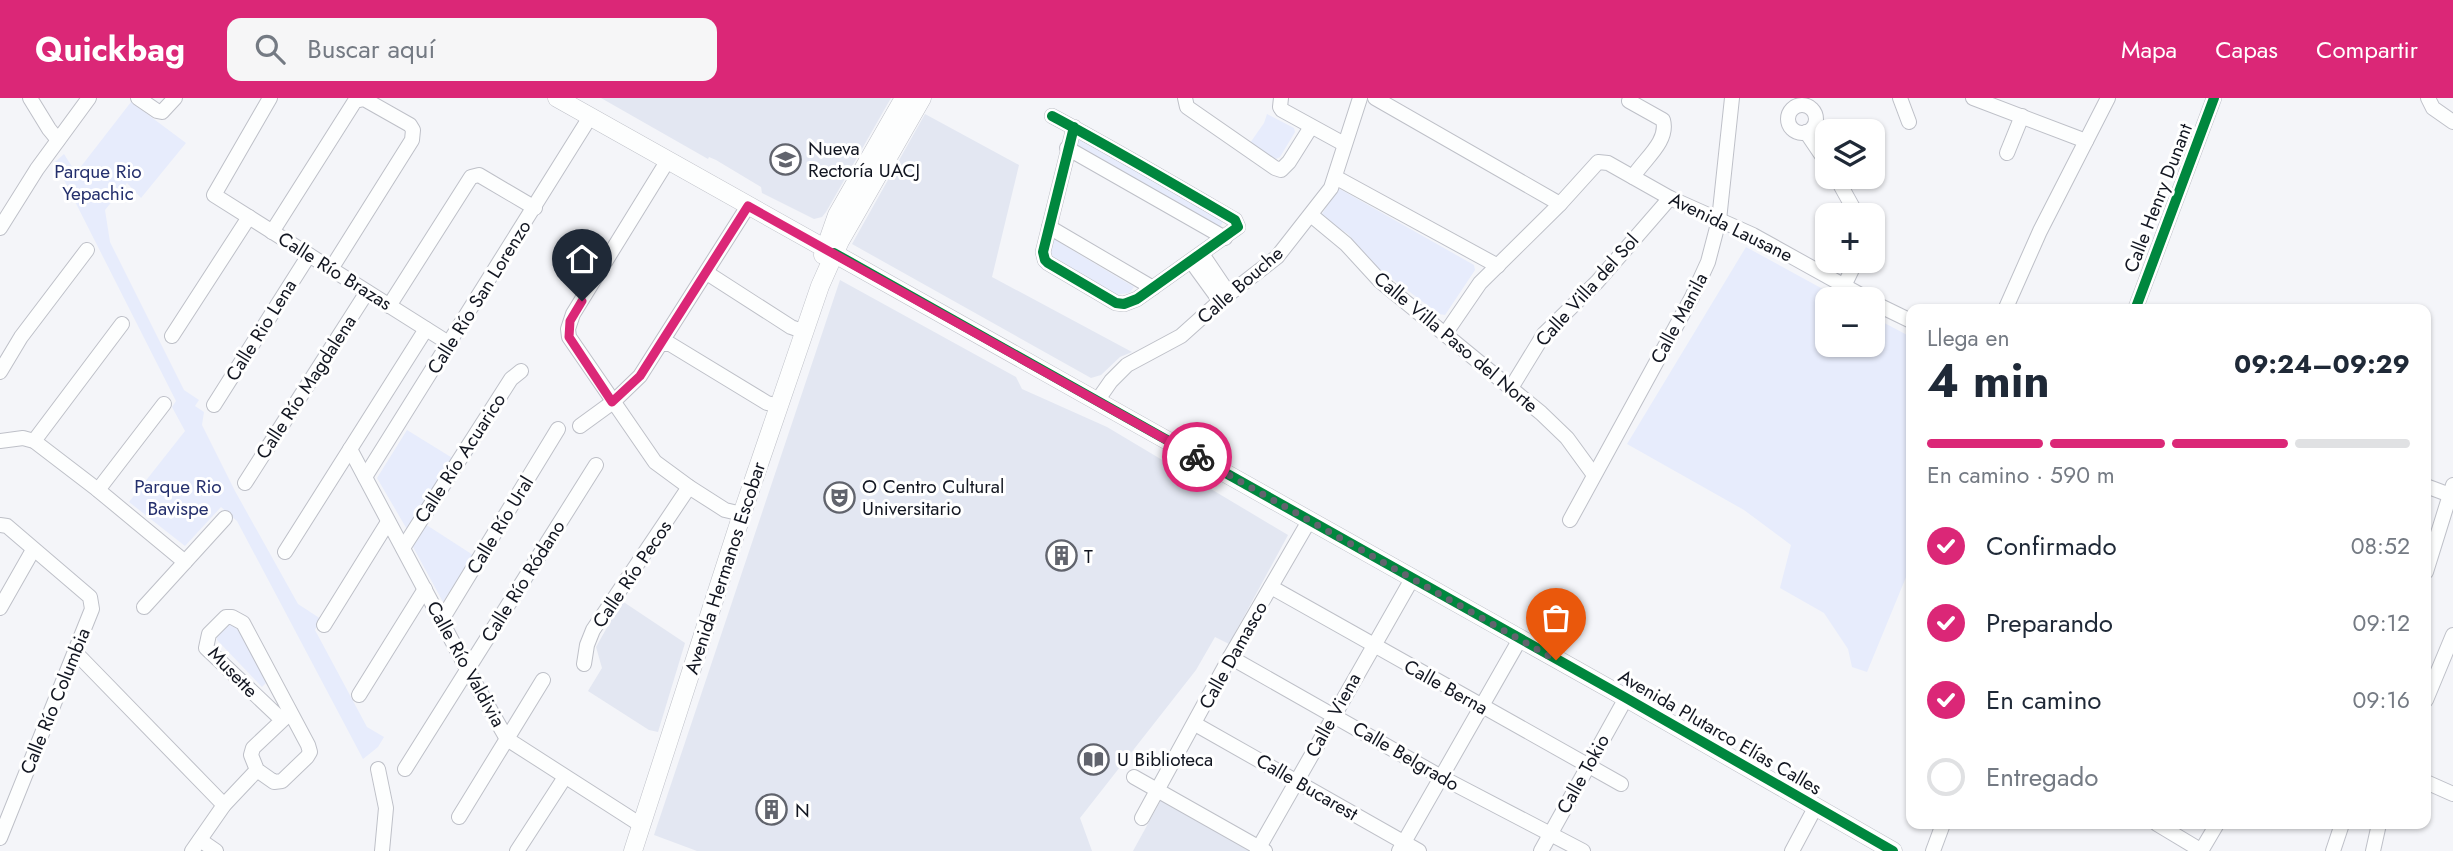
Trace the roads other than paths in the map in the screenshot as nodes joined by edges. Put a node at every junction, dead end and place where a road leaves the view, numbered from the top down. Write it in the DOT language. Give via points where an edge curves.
graph roads {
  1 [pos="30,98"];
  2 [pos="89,98"];
  3 [pos="138,98"];
  4 [pos="175,98"];
  5 [pos="270,98"];
  6 [pos="557,98"];
  7 [pos="904,98"];
  8 [pos="915,98"];
  9 [pos="922,98"];
  10 [pos="1185,98"];
  11 [pos="1281,98"];
  12 [pos="1360,98"];
  13 [pos="1375,98"];
  14 [pos="1732,98"];
  15 [pos="1900,98"];
  16 [pos="1973,98"];
  17 [pos="2108,98"];
  18 [pos="2214,98"];
  19 [pos="2428,98"];
  20 [pos="1629,101"];
  21 [pos="1052,116"];
  22 [pos="590,117"];
  23 [pos="2022,117"];
  24 [pos="1909,122"];
  25 [pos="2453,122"];
  26 [pos="1074,127"];
  27 [pos="1311,127"];
  28 [pos="1806,132"];
  29 [pos="58,140"];
  30 [pos="2086,141"];
  31 [pos="1344,144"];
  32 [pos="1815,145"];
  33 [pos="1067,148"];
  34 [pos="891,151"];
  35 [pos="2007,153"];
  36 [pos="668,160"];
  37 [pos="1335,177"];
  38 [pos="1638,180"];
  39 [pos="1670,198"];
  40 [pos="1560,204"];
  41 [pos="748,206"];
  42 [pos="535,208"];
  43 [pos="1311,215"];
  44 [pos="249,217"];
  45 [pos="1719,220"];
  46 [pos="1049,227"];
  47 [pos="0,228"];
  48 [pos="272,232"];
  49 [pos="1225,238"];
  50 [pos="87,250"];
  51 [pos="830,251"];
  52 [pos="309,255"];
  53 [pos="1197,258"];
  54 [pos="1498,266"];
  55 [pos="331,269"];
  56 [pos="707,273"];
  57 [pos="1850,273"];
  58 [pos="1844,286"];
  59 [pos="1153,288"];
  60 [pos="367,292"];
  61 [pos="1224,298"];
  62 [pos="2008,304"];
  63 [pos="2137,304"];
  64 [pos="389,306"];
  65 [pos="1885,308"];
  66 [pos="1906,319"];
  67 [pos="122,324"];
  68 [pos="426,329"];
  69 [pos="805,332"];
  70 [pos="1445,334"];
  71 [pos="172,335"];
  72 [pos="450,344"];
  73 [pos="661,344"];
  74 [pos="521,371"];
  75 [pos="0,372"];
  76 [pos="1511,388"];
  77 [pos="1097,401"];
  78 [pos="612,402"];
  79 [pos="164,404"];
  80 [pos="214,405"];
  81 [pos="780,406"];
  82 [pos="580,426"];
  83 [pos="558,429"];
  84 [pos="0,441"];
  85 [pos="34,441"];
  86 [pos="350,449"];
  87 [pos="596,465"];
  88 [pos="1594,475"];
  89 [pos="365,477"];
  90 [pos="246,483"];
  91 [pos="689,487"];
  92 [pos="2431,487"];
  93 [pos="98,490"];
  94 [pos="2451,490"];
  95 [pos="742,514"];
  96 [pos="2449,516"];
  97 [pos="225,518"];
  98 [pos="1570,520"];
  99 [pos="1309,521"];
  100 [pos="388,522"];
  101 [pos="0,525"];
  102 [pos="403,548"];
  103 [pos="33,550"];
  104 [pos="285,552"];
  105 [pos="2431,560"];
  106 [pos="185,562"];
  107 [pos="1412,579"];
  108 [pos="1271,587"];
  109 [pos="425,589"];
  110 [pos="144,607"];
  111 [pos="0,608"];
  112 [pos="441,621"];
  113 [pos="324,625"];
  114 [pos="2453,635"];
  115 [pos="1520,639"];
  116 [pos="1373,645"];
  117 [pos="75,652"];
  118 [pos="1230,657"];
  119 [pos="584,664"];
  120 [pos="467,669"];
  121 [pos="543,680"];
  122 [pos="2431,688"];
  123 [pos="359,695"];
  124 [pos="1626,698"];
  125 [pos="1481,707"];
  126 [pos="1333,715"];
  127 [pos="286,716"];
  128 [pos="1195,724"];
  129 [pos="507,739"];
  130 [pos="1588,766"];
  131 [pos="378,769"];
  132 [pos="405,769"];
  133 [pos="257,770"];
  134 [pos="565,776"];
  135 [pos="1134,777"];
  136 [pos="1443,778"];
  137 [pos="1296,781"];
  138 [pos="1621,784"];
  139 [pos="2431,784"];
  140 [pos="1158,790"];
  141 [pos="2453,794"];
  142 [pos="224,805"];
  143 [pos="1816,806"];
  144 [pos="459,817"];
  145 [pos="1142,818"];
  146 [pos="641,825"];
  147 [pos="1941,829"];
  148 [pos="2165,829"];
  149 [pos="2214,829"];
  150 [pos="2340,829"];
  151 [pos="2378,829"];
  152 [pos="1550,833"];
  153 [pos="0,838"];
  154 [pos="196,845"];
  155 [pos="1402,847"];
  156 [pos="1261,850"];
  157 [pos="216,851"];
  158 [pos="382,851"];
  159 [pos="517,851"];
  160 [pos="633,851"];
  161 [pos="1419,851"];
  162 [pos="1541,851"];
  163 [pos="1583,851"];
  164 [pos="1792,851"];
  165 [pos="1893,851"];
  166 [pos="1933,851"];
  167 [pos="2201,851"];
  168 [pos="2333,851"];
  169 [pos="2373,851"];
  1 -- 29 [label="street"];
  2 -- 29 [label="street"];
  3 -- 4 [label="street" via="162,112"];
  5 -- 44 [label="street, Calle Río Brazas" via="214,191"];
  6 -- 22 [label="main road, Avenida Plutarco Elías Calles"];
  7 -- 51 [label="main road, Avenida Hermanos Escobar" via="837,215"];
  8 -- 34 [label="main road" via="891,141"];
  9 -- 34 [label="main road, Avenida Hermanos Escobar"];
  10 -- 27 [label="street" via="1187,107 1281,170"];
  11 -- 27 [label="street" via="1282,110"];
  12 -- 31 [label="street, Calle Bouche"];
  13 -- 40 [label="street"];
  14 -- 45 [label="street, Calle Manila"];
  15 -- 24 [label="street"];
  16 -- 23 [label="street"];
  17 -- 30 [label="street"];
  18 -- 63 [label="street, Calle Henry Dunant"];
  19 -- 25 [label="street" via="2433,108"];
  20 -- 38 [label="street" via="1665,124"];
  21 -- 26 [label="street"];
  22 -- 36 [label="main road, Avenida Plutarco Elías Calles"];
  22 -- 42 [label="street, Calle Río San Lorenzo"];
  23 -- 30 [label="street"];
  23 -- 35 [label="street"];
  26 -- 33 [label="street"];
  26 -- 49 [label="street" via="1235,220 1238,227"];
  27 -- 31 [label="street"];
  28 -- 32 [label="street"];
  29 -- 47 [label="street"];
  30 -- 62 [label="street"];
  31 -- 37 [label="street, Calle Bouche"];
  33 -- 46 [label="street"];
  33 -- 49 [label="street"];
  34 -- 51 [label="main road, Avenida Hermanos Escobar"];
  36 -- 41 [label="main road, Avenida Plutarco Elías Calles"];
  36 -- 78 [label="street" via="568,329"];
  37 -- 43 [label="street, Calle Bouche"];
  37 -- 54 [label="street"];
  38 -- 39 [label="street, Avenida Lausane"];
  38 -- 40 [label="street, Avenida Lausane" via="1598,162"];
  39 -- 45 [label="street, Avenida Lausane"];
  39 -- 76 [label="street, Calle Villa del Sol" via="1597,282 1544,334"];
  40 -- 54 [label="street"];
  41 -- 51 [label="main road, Avenida Plutarco Elías Calles"];
  41 -- 56 [label="street"];
  42 -- 64 [label="street" via="479,176 471,177"];
  42 -- 72 [label="street, Calle Río San Lorenzo"];
  43 -- 61 [label="street, Calle Bouche" via="1277,257"];
  43 -- 70 [label="street, Calle Villa Paso del Norte" via="1380,281"];
  44 -- 48 [label="street, Calle Río Brazas"];
  44 -- 71 [label="street"];
  45 -- 58 [label="street, Avenida Lausane"];
  45 -- 88 [label="street, Calle Manila" via="1708,262 1692,297"];
  46 -- 59 [label="street"];
  46 -- 59 [label="street" via="1045,260 1116,303 1131,302"];
  48 -- 52 [label="street, Calle Río Brazas"];
  48 -- 55 [label="street" via="355,101 364,99 410,125 412,140"];
  49 -- 53 [label="street"];
  50 -- 75 [label="street"];
  51 -- 69 [label="main road, Avenida Hermanos Escobar" via="821,264 820,286"];
  51 -- 77 [label="main road, Avenida Plutarco Elías Calles"];
  52 -- 55 [label="street, Calle Río Brazas"];
  52 -- 80 [label="street, Calle Rio Lena"];
  53 -- 59 [label="street"];
  53 -- 61 [label="street"];
  54 -- 70 [label="street" via="1473,290"];
  55 -- 60 [label="street, Calle Río Brazas"];
  56 -- 69 [label="street"];
  56 -- 73 [label="street"];
  57 -- 58 [label="street"];
  60 -- 64 [label="street, Calle Río Brazas"];
  60 -- 90 [label="street, Calle Río Magdalena"];
  61 -- 77 [label="street, Calle Bouche" via="1181,336 1127,365"];
  64 -- 68 [label="street, Calle Río Brazas"];
  65 -- 66 [label="street"];
  67 -- 85 [label="street"];
  68 -- 72 [label="street, Calle Río Brazas"];
  68 -- 86 [label="street, Calle Río San Lorenzo"];
  69 -- 81 [label="main road, Avenida Hermanos Escobar"];
  70 -- 76 [label="street, Calle Villa Paso del Norte"];
  72 -- 89 [label="street, Calle Río San Lorenzo"];
  73 -- 78 [label="street" via="640,376"];
  73 -- 81 [label="street" via="670,344 767,403"];
  74 -- 102 [label="street, Calle Río Acuarico" via="511,379"];
  76 -- 88 [label="street, Calle Villa Paso del Norte" via="1567,438"];
  77 -- 99 [label="main road, Avenida Plutarco Elías Calles"];
  78 -- 82 [label="street"];
  78 -- 91 [label="street" via="655,462"];
  79 -- 93 [label="street"];
  81 -- 95 [label="main road, Avenida Hermanos Escobar"];
  83 -- 112 [label="street, Calle Río Ural"];
  84 -- 85 [label="street"];
  85 -- 93 [label="street"];
  86 -- 89 [label="street, Calle Río Valdivia"];
  86 -- 104 [label="street, Calle Río San Lorenzo"];
  87 -- 120 [label="street, Calle Río Ródano"];
  88 -- 98 [label="street, Calle Manila"];
  89 -- 100 [label="street, Calle Río Valdivia"];
  91 -- 95 [label="street" via="725,510"];
  91 -- 119 [label="street, Calle Río Pecos" via="593,630"];
  92 -- 94 [label="street"];
  93 -- 106 [label="street"];
  94 -- 96 [label="street"];
  95 -- 146 [label="main road, Avenida Hermanos Escobar"];
  96 -- 105 [label="street"];
  97 -- 106 [label="street"];
  99 -- 107 [label="main road, Avenida Plutarco Elías Calles"];
  99 -- 108 [label="street, Calle Damasco"];
  100 -- 102 [label="street, Calle Río Valdivia"];
  100 -- 113 [label="street"];
  101 -- 103 [label="street"];
  102 -- 109 [label="street, Calle Río Valdivia"];
  103 -- 111 [label="street"];
  103 -- 117 [label="street, Calle Río Columbia" via="93,602"];
  106 -- 110 [label="street"];
  107 -- 115 [label="main road, Avenida Plutarco Elías Calles"];
  107 -- 116 [label="street, Calle Viena"];
  108 -- 116 [label="street, Calle Berna"];
  108 -- 118 [label="street, Calle Damasco"];
  109 -- 112 [label="street, Calle Río Valdivia"];
  109 -- 123 [label="street"];
  112 -- 120 [label="street, Calle Río Valdivia"];
  114 -- 122 [label="street"];
  115 -- 124 [label="main road, Avenida Plutarco Elías Calles"];
  115 -- 125 [label="street"];
  116 -- 125 [label="street, Calle Berna"];
  116 -- 126 [label="street, Calle Viena"];
  117 -- 142 [label="street"];
  117 -- 153 [label="street, Calle Río Columbia"];
  118 -- 126 [label="street, Calle Belgrado"];
  118 -- 128 [label="street, Calle Damasco"];
  120 -- 129 [label="street, Calle Río Valdivia"];
  120 -- 132 [label="street, Calle Río Ródano"];
  121 -- 129 [label="street"];
  124 -- 130 [label="street, Calle Tokio"];
  124 -- 143 [label="main road, Avenida Plutarco Elías Calles"];
  125 -- 130 [label="street, Calle Berna"];
  125 -- 136 [label="street"];
  126 -- 136 [label="street, Calle Belgrado"];
  126 -- 137 [label="street, Calle Viena"];
  127 -- 127 [label="street, Musette" via="243,623 226,617 209,634 206,648"];
  127 -- 133 [label="street" via="253,748"];
  127 -- 133 [label="street, Musette" via="310,752 282,781 274,782"];
  128 -- 137 [label="street, Calle Bucarest"];
  128 -- 140 [label="street, Calle Damasco"];
  129 -- 134 [label="street, Calle Río Valdivia"];
  129 -- 144 [label="street"];
  130 -- 138 [label="street, Calle Berna"];
  130 -- 152 [label="street, Calle Tokio"];
  131 -- 158 [label="street" via="386,808"];
  133 -- 142 [label="street"];
  134 -- 146 [label="street, Calle Río Valdivia"];
  134 -- 159 [label="street"];
  135 -- 140 [label="street"];
  136 -- 152 [label="street, Calle Belgrado"];
  136 -- 155 [label="street"];
  137 -- 155 [label="street, Calle Bucarest"];
  137 -- 156 [label="street, Calle Viena"];
  139 -- 141 [label="street"];
  140 -- 145 [label="street, Calle Damasco"];
  140 -- 156 [label="street"];
  142 -- 154 [label="street"];
  143 -- 164 [label="street"];
  143 -- 165 [label="main road, Avenida Plutarco Elías Calles"];
  146 -- 160 [label="main road, Avenida Hermanos Escobar"];
  147 -- 166 [label="street"];
  148 -- 167 [label="street"];
  149 -- 167 [label="street"];
  150 -- 168 [label="street"];
  151 -- 169 [label="street"];
  152 -- 162 [label="street, Calle Tokio"];
  152 -- 163 [label="street, Calle Belgrado"];
  154 -- 157 [label="street"];
  155 -- 161 [label="street, Calle Bucarest"];
}
